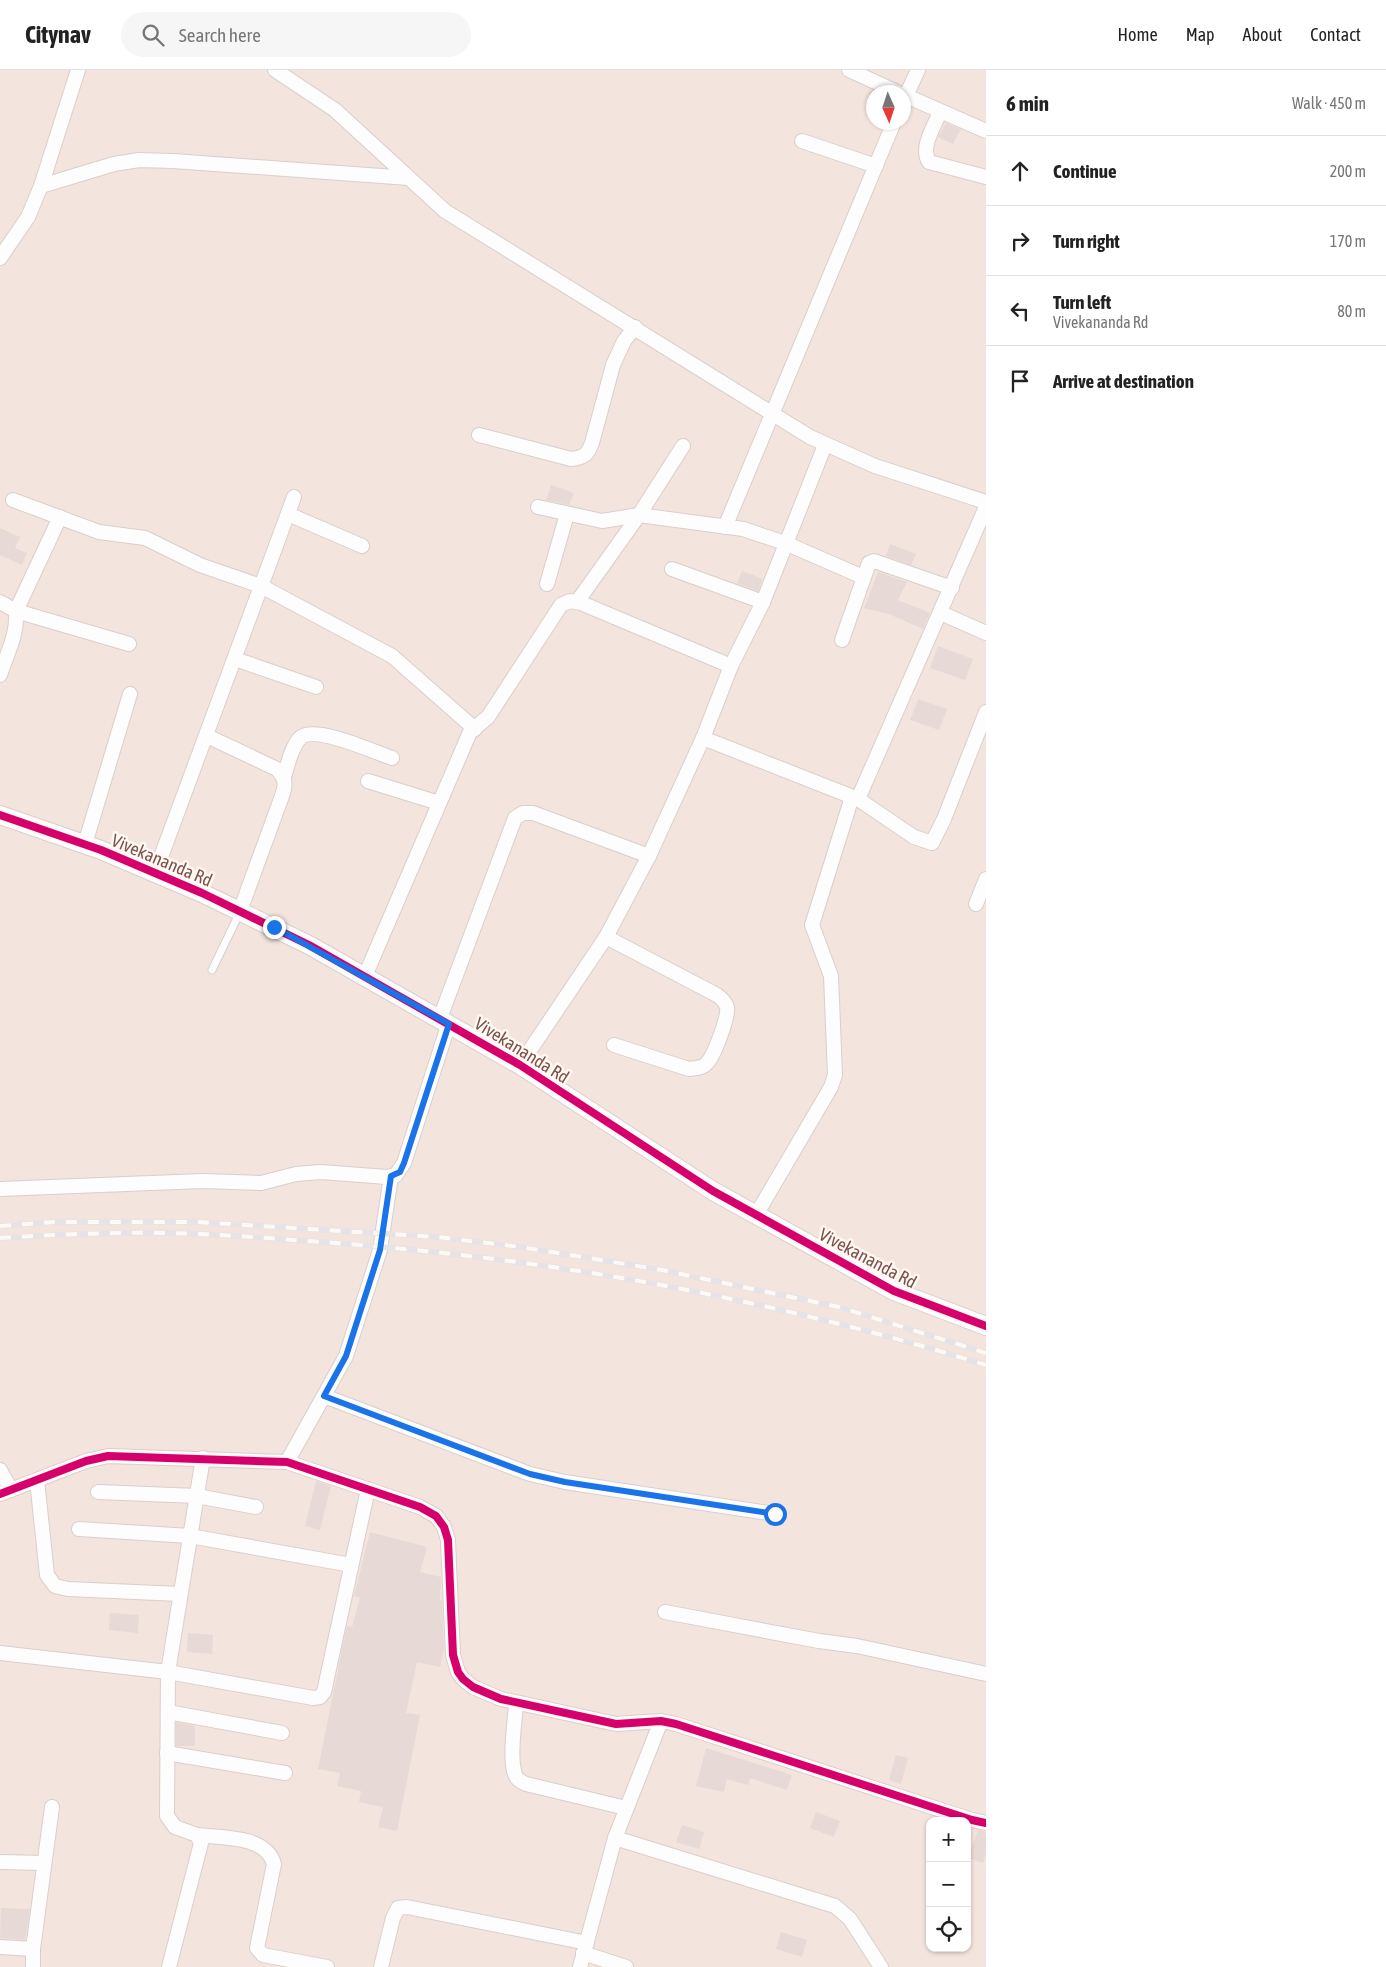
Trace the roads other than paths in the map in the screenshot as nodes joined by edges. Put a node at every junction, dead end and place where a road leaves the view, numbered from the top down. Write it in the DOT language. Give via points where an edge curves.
graph roads {
  1 [pos="78,70"];
  2 [pos="275,70"];
  3 [pos="849,70"];
  4 [pos="918,70"];
  5 [pos="880,85"];
  6 [pos="909,85"];
  7 [pos="911,100"];
  8 [pos="940,112"];
  9 [pos="891,130"];
  10 [pos="986,132"];
  11 [pos="802,141"];
  12 [pos="876,166"];
  13 [pos="986,177"];
  14 [pos="409,178"];
  15 [pos="41,186"];
  16 [pos="2,252"];
  17 [pos="635,327"];
  18 [pos="773,414"];
  19 [pos="479,435"];
  20 [pos="825,444"];
  21 [pos="684,446"];
  22 [pos="294,497"];
  23 [pos="13,500"];
  24 [pos="986,502"];
  25 [pos="538,507"];
  26 [pos="986,507"];
  27 [pos="288,514"];
  28 [pos="567,514"];
  29 [pos="639,515"];
  30 [pos="60,518"];
  31 [pos="725,526"];
  32 [pos="785,543"];
  33 [pos="362,546"];
  34 [pos="672,570"];
  35 [pos="863,577"];
  36 [pos="547,584"];
  37 [pos="261,586"];
  38 [pos="952,588"];
  39 [pos="0,602"];
  40 [pos="577,602"];
  41 [pos="763,602"];
  42 [pos="16,611"];
  43 [pos="941,613"];
  44 [pos="986,633"];
  45 [pos="842,640"];
  46 [pos="129,644"];
  47 [pos="235,659"];
  48 [pos="731,666"];
  49 [pos="0,675"];
  50 [pos="316,687"];
  51 [pos="130,694"];
  52 [pos="986,712"];
  53 [pos="475,729"];
  54 [pos="207,736"];
  55 [pos="703,738"];
  56 [pos="392,758"];
  57 [pos="284,777"];
  58 [pos="368,782"];
  59 [pos="855,798"];
  60 [pos="439,803"];
  61 [pos="0,815"];
  62 [pos="85,844"];
  63 [pos="649,856"];
  64 [pos="155,873"];
  65 [pos="986,879"];
  66 [pos="976,904"];
  67 [pos="240,911"];
  68 [pos="606,937"];
  69 [pos="212,970"];
  70 [pos="365,976"];
  71 [pos="445,1021"];
  72 [pos="614,1045"];
  73 [pos="520,1065"];
  74 [pos="391,1176"];
  75 [pos="0,1189"];
  76 [pos="756,1215"];
  77 [pos="986,1326"];
  78 [pos="324,1396"];
  79 [pos="203,1458"];
  80 [pos="288,1462"];
  81 [pos="0,1470"];
  82 [pos="37,1480"];
  83 [pos="368,1489"];
  84 [pos="6,1492"];
  85 [pos="98,1492"];
  86 [pos="197,1496"];
  87 [pos="256,1507"];
  88 [pos="775,1514"];
  89 [pos="79,1528"];
  90 [pos="190,1536"];
  91 [pos="351,1565"];
  92 [pos="180,1594"];
  93 [pos="665,1612"];
  94 [pos="0,1653"];
  95 [pos="168,1672"];
  96 [pos="986,1674"];
  97 [pos="516,1703"];
  98 [pos="168,1712"];
  99 [pos="661,1721"];
  100 [pos="282,1733"];
  101 [pos="167,1753"];
  102 [pos="285,1773"];
  103 [pos="52,1807"];
  104 [pos="626,1808"];
  105 [pos="986,1823"];
  106 [pos="197,1835"];
  107 [pos="615,1838"];
  108 [pos="0,1862"];
  109 [pos="44,1863"];
  110 [pos="0,1947"];
  111 [pos="34,1949"];
  112 [pos="583,1954"];
  113 [pos="33,1967"];
  114 [pos="169,1967"];
  115 [pos="327,1967"];
  116 [pos="381,1967"];
  117 [pos="626,1967"];
  118 [pos="881,1967"];
  1 -- 15 [label="street"];
  2 -- 14 [label="street" via="336,110"];
  3 -- 5 [label="street"];
  4 -- 6 [label="street"];
  7 -- 8 [label="street"];
  8 -- 10 [label="street"];
  8 -- 13 [label="street" via="927,143 925,155 928,162"];
  9 -- 12 [label="street"];
  11 -- 12 [label="street"];
  12 -- 18 [label="street"];
  14 -- 15 [label="street" via="139,160 114,164"];
  14 -- 17 [label="street" via="445,211"];
  15 -- 16 [label="street" via="28,218"];
  17 -- 18 [label="street"];
  17 -- 19 [label="street" via="618,353 592,442 582,458 571,459"];
  18 -- 20 [label="street"];
  18 -- 31 [label="street"];
  20 -- 24 [label="street" via="875,466"];
  20 -- 32 [label="street"];
  21 -- 29 [label="street"];
  22 -- 27 [label="street"];
  23 -- 30 [label="street"];
  25 -- 28 [label="street"];
  26 -- 38 [label="street"];
  27 -- 33 [label="street"];
  27 -- 37 [label="street"];
  28 -- 29 [label="street" via="602,521"];
  28 -- 36 [label="street"];
  29 -- 31 [label="street"];
  29 -- 40 [label="street"];
  30 -- 37 [label="street" via="99,532 145,538 200,565"];
  30 -- 42 [label="street"];
  31 -- 32 [label="street" via="758,532"];
  32 -- 35 [label="street"];
  32 -- 41 [label="street"];
  34 -- 41 [label="street"];
  35 -- 38 [label="street" via="868,563 878,561"];
  35 -- 45 [label="street"];
  37 -- 47 [label="street"];
  37 -- 53 [label="street" via="392,656"];
  38 -- 43 [label="street"];
  39 -- 42 [label="street"];
  40 -- 48 [label="street"];
  40 -- 53 [label="street" via="560,605 488,717"];
  41 -- 48 [label="street"];
  42 -- 46 [label="street"];
  42 -- 49 [label="street" via="16,632"];
  43 -- 44 [label="street"];
  43 -- 59 [label="street"];
  47 -- 50 [label="street"];
  47 -- 54 [label="street"];
  48 -- 55 [label="street"];
  51 -- 62 [label="street"];
  52 -- 59 [label="street" via="932,843 914,837"];
  53 -- 60 [label="street" via="470,732"];
  54 -- 57 [label="street" via="277,769"];
  54 -- 64 [label="street"];
  55 -- 59 [label="street"];
  55 -- 63 [label="street"];
  56 -- 57 [label="street" via="312,732 302,736 294,747"];
  57 -- 67 [label="street" via="282,796"];
  58 -- 60 [label="street"];
  59 -- 76 [label="street" via="812,925 831,976 835,1075"];
  60 -- 70 [label="street"];
  61 -- 62 [label="street, Vivekananda Rd"];
  62 -- 64 [label="street, Vivekananda Rd"];
  63 -- 68 [label="street"];
  63 -- 71 [label="street" via="533,813 523,813 516,818"];
  64 -- 67 [label="street, Vivekananda Rd"];
  65 -- 66 [label="street"];
  67 -- 69 [label="lane"];
  67 -- 70 [label="street, Vivekananda Rd"];
  68 -- 72 [label="street" via="717,995 727,1008 712,1055 707,1064 698,1068 689,1069"];
  68 -- 73 [label="street"];
  70 -- 71 [label="street, Vivekananda Rd"];
  71 -- 73 [label="street, Vivekananda Rd"];
  71 -- 74 [label="street" via="404,1163 400,1172"];
  73 -- 76 [label="street, Vivekananda Rd" via="706,1187"];
  74 -- 75 [label="street" via="321,1172 296,1174 261,1183 202,1181"];
  74 -- 78 [label="street" via="380,1250 346,1356"];
  76 -- 77 [label="street, Vivekananda Rd" via="894,1291"];
  78 -- 80 [label="street"];
  78 -- 88 [label="street" via="530,1474"];
  79 -- 80 [label="street"];
  79 -- 82 [label="street" via="108,1456"];
  79 -- 86 [label="street"];
  80 -- 83 [label="street"];
  81 -- 84 [label="street"];
  82 -- 84 [label="street"];
  82 -- 92 [label="street" via="46,1575 55,1586"];
  83 -- 91 [label="street"];
  83 -- 97 [label="street" via="420,1507 436,1516 444,1527 448,1540 453,1655 458,1672 473,1687"];
  85 -- 86 [label="street"];
  86 -- 87 [label="street"];
  86 -- 90 [label="street"];
  89 -- 90 [label="street"];
  90 -- 91 [label="street"];
  90 -- 92 [label="street"];
  91 -- 95 [label="street" via="324,1692 320,1697"];
  92 -- 95 [label="street"];
  93 -- 96 [label="street" via="857,1646"];
  94 -- 95 [label="street"];
  95 -- 98 [label="street"];
  97 -- 99 [label="street" via="616,1724"];
  97 -- 104 [label="street" via="513,1757 518,1780"];
  98 -- 100 [label="street"];
  98 -- 101 [label="street"];
  99 -- 104 [label="street"];
  99 -- 105 [label="street"];
  101 -- 102 [label="street"];
  101 -- 106 [label="street" via="168,1816 175,1827"];
  103 -- 109 [label="street"];
  104 -- 107 [label="street"];
  106 -- 114 [label="street" via="201,1843 200,1852"];
  106 -- 115 [label="street" via="247,1841 263,1847 272,1855 274,1864 258,1948 263,1955"];
  107 -- 112 [label="street"];
  107 -- 118 [label="street" via="835,1906 850,1919"];
  108 -- 109 [label="street"];
  109 -- 111 [label="street"];
  110 -- 111 [label="street"];
  111 -- 113 [label="street"];
  112 -- 116 [label="street" via="407,1907 398,1908 393,1918"];
  112 -- 117 [label="street"];
}
